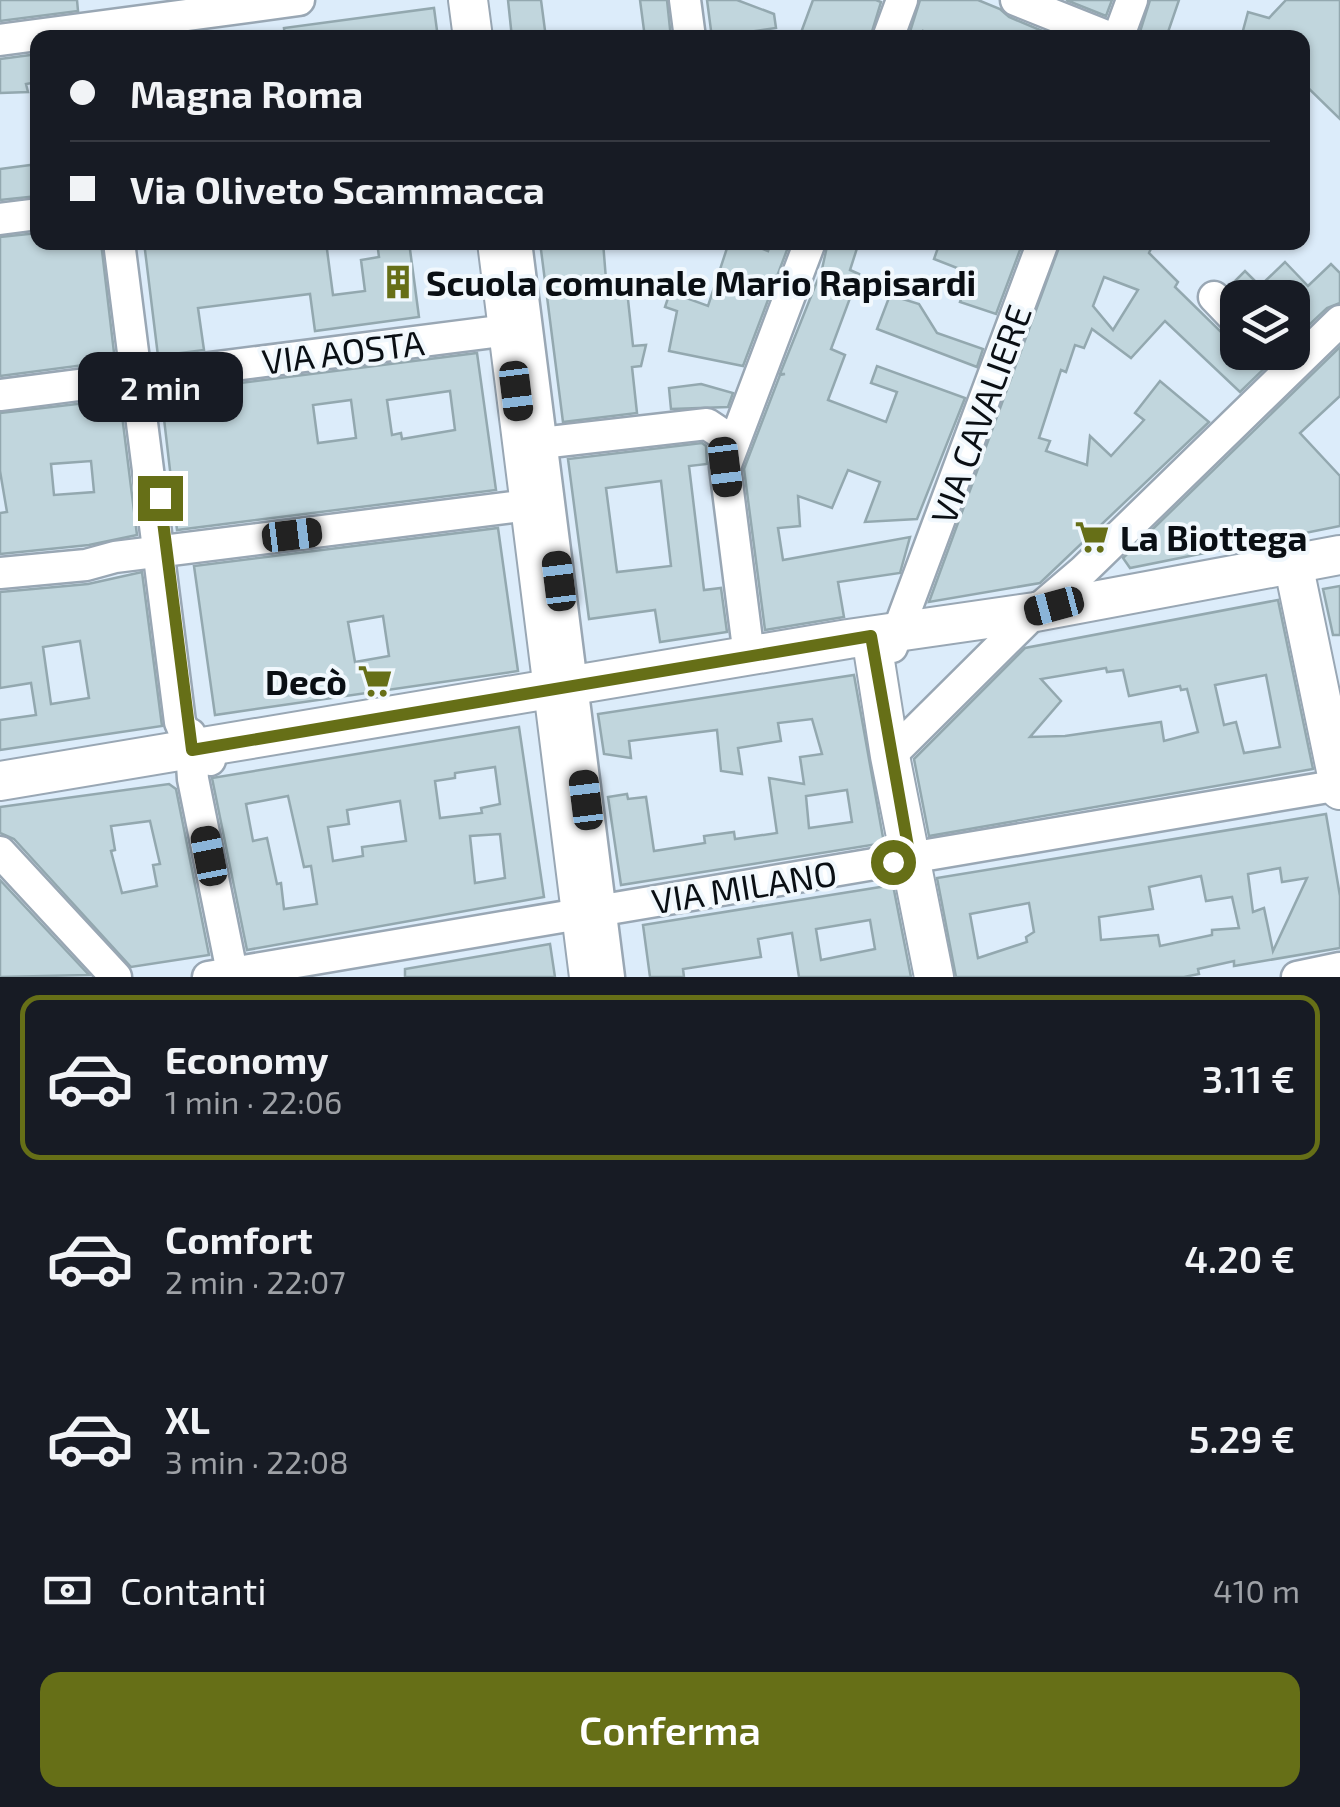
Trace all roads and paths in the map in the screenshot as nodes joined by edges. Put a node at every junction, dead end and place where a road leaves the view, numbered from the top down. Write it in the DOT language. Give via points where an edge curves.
graph roads {
  1 [pos="299,0"];
  2 [pos="468,0"];
  3 [pos="486,0"];
  4 [pos="685,0"];
  5 [pos="902,0"];
  6 [pos="1016,0"];
  7 [pos="1132,0"];
  8 [pos="95,22"];
  9 [pos="53,30"];
  10 [pos="471,30"];
  11 [pos="489,30"];
  12 [pos="689,30"];
  13 [pos="891,30"];
  14 [pos="1093,30"];
  15 [pos="1118,30"];
  16 [pos="30,34"];
  17 [pos="0,40"];
  18 [pos="30,215"];
  19 [pos="0,219"];
  20 [pos="119,250"];
  21 [pos="129,250"];
  22 [pos="499,250"];
  23 [pos="517,250"];
  24 [pos="807,250"];
  25 [pos="1040,250"];
  26 [pos="1214,297"];
  27 [pos="1220,303"];
  28 [pos="1340,321"];
  29 [pos="508,330"];
  30 [pos="1310,340"];
  31 [pos="1269,370"];
  32 [pos="140,377"];
  33 [pos="0,395"];
  34 [pos="734,442"];
  35 [pos="542,443"];
  36 [pos="529,505"];
  37 [pos="162,552"];
  38 [pos="1340,554"];
  39 [pos="1294,563"];
  40 [pos="0,574"];
  41 [pos="1091,574"];
  42 [pos="1034,612"];
  43 [pos="873,635"];
  44 [pos="749,656"];
  45 [pos="562,687"];
  46 [pos="192,750"];
  47 [pos="890,756"];
  48 [pos="0,781"];
  49 [pos="1340,786"];
  50 [pos="0,852"];
  51 [pos="910,858"];
  52 [pos="591,912"];
  53 [pos="1340,968"];
  54 [pos="224,976"];
  55 [pos="116,977"];
  56 [pos="589,977"];
  57 [pos="609,977"];
  58 [pos="934,977"];
  59 [pos="1297,977"];
  1 -- 8 [label="street"];
  2 -- 10 [label="main road"];
  3 -- 11 [label="street"];
  4 -- 12 [label="street"];
  5 -- 13 [label="street"];
  6 -- 14 [label="street"];
  7 -- 15 [label="street"];
  8 -- 9 [label="street"];
  16 -- 17 [label="street"];
  18 -- 19 [label="street"];
  20 -- 32 [label="street"];
  21 -- 32 [label="street"];
  22 -- 29 [label="main road"];
  23 -- 35 [label="street"];
  24 -- 34 [label="street"];
  25 -- 43 [label="street, VIA CAVALIERE" via="918,585"];
  26 -- 27 [label="street"];
  28 -- 30 [label="street"];
  29 -- 32 [label="street, VIA AOSTA"];
  29 -- 36 [label="main road"];
  31 -- 41 [label="street"];
  32 -- 33 [label="street, VIA AOSTA"];
  32 -- 37 [label="street"];
  34 -- 35 [label="street" via="708,424"];
  34 -- 44 [label="street" via="725,467"];
  35 -- 45 [label="street"];
  36 -- 37 [label="street"];
  36 -- 45 [label="main road"];
  37 -- 40 [label="street"];
  37 -- 46 [label="street"];
  38 -- 39 [label="main road"];
  39 -- 41 [label="main road"];
  39 -- 49 [label="main road"];
  41 -- 42 [label="main road"];
  42 -- 43 [label="main road"];
  42 -- 47 [label="street"];
  43 -- 44 [label="main road"];
  43 -- 47 [label="main road"];
  44 -- 45 [label="main road"];
  45 -- 46 [label="main road"];
  45 -- 52 [label="main road"];
  46 -- 48 [label="main road"];
  46 -- 54 [label="street"];
  47 -- 51 [label="main road"];
  49 -- 51 [label="street, VIA MILANO"];
  50 -- 55 [label="street"];
  51 -- 52 [label="street, VIA MILANO"];
  51 -- 58 [label="main road"];
  52 -- 54 [label="street, VIA MILANO"];
  52 -- 56 [label="main road"];
  52 -- 57 [label="street"];
  53 -- 59 [label="street"];
}
